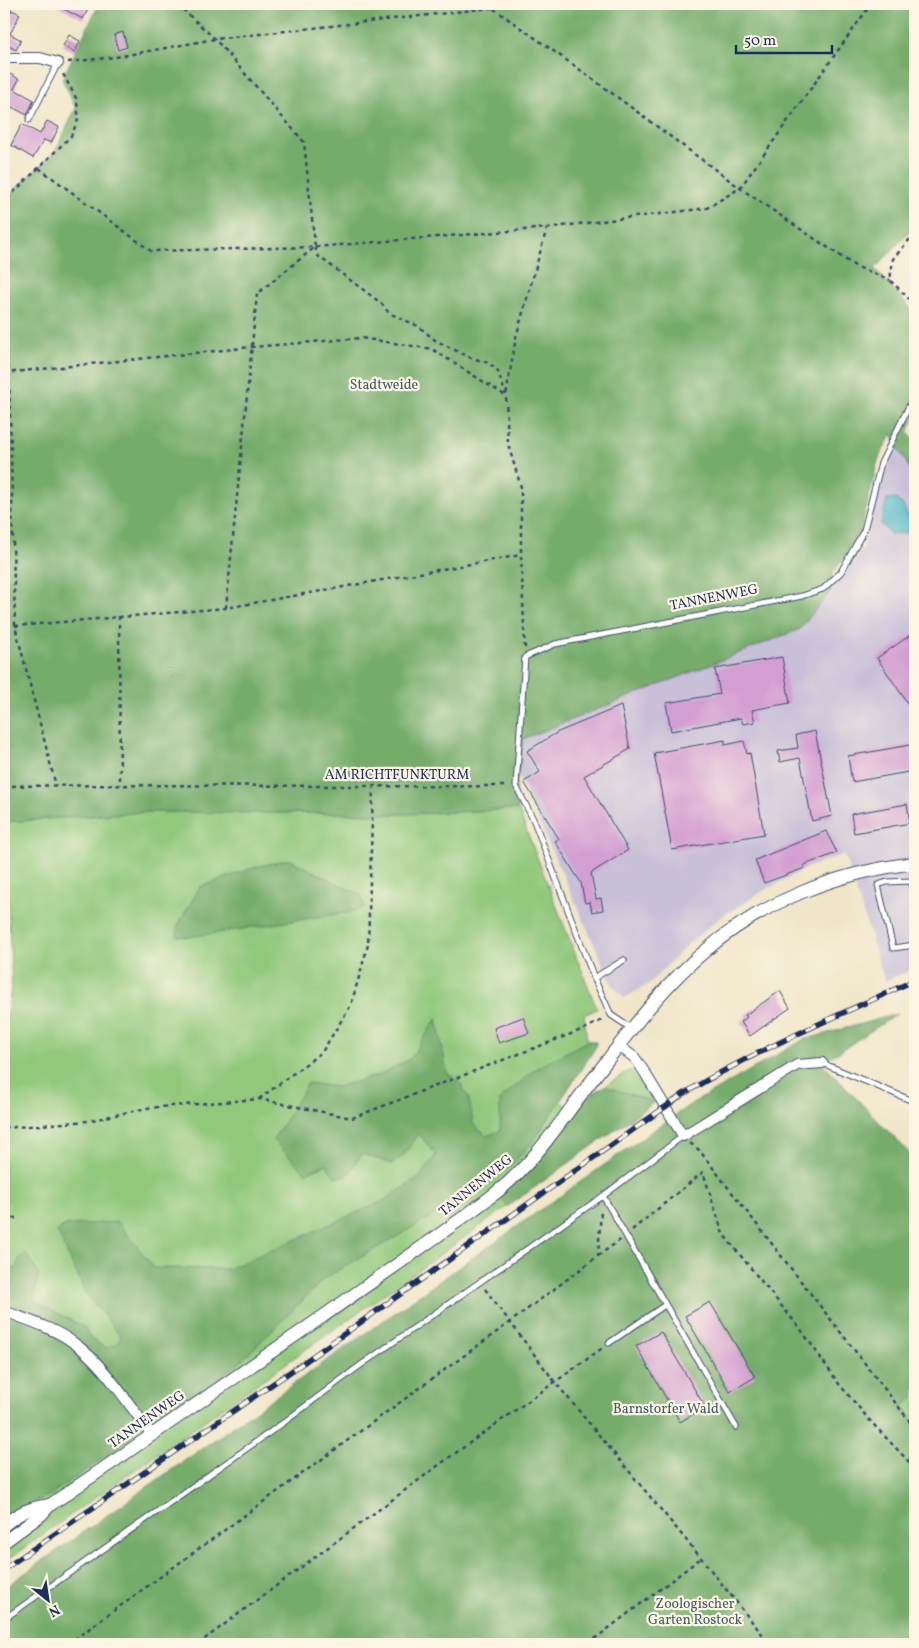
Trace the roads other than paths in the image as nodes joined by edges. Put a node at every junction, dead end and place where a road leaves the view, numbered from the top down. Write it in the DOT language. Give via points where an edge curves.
graph roads {
  1 [pos="7,4"];
  2 [pos="4,10"];
  3 [pos="4,58"];
  4 [pos="58,63"];
  5 [pos="29,120"];
  6 [pos="915,394"];
  7 [pos="915,863"];
  8 [pos="885,867"];
  9 [pos="887,882"];
  10 [pos="915,914"];
  11 [pos="915,945"];
  12 [pos="624,960"];
  13 [pos="594,978"];
  14 [pos="632,1029"];
  15 [pos="619,1046"];
  16 [pos="822,1063"];
  17 [pos="915,1102"];
  18 [pos="683,1136"];
  19 [pos="602,1196"];
  20 [pos="665,1305"];
  21 [pos="4,1310"];
  22 [pos="609,1343"];
  23 [pos="736,1427"];
  24 [pos="152,1434"];
  25 [pos="50,1505"];
  26 [pos="4,1525"];
  27 [pos="4,1542"];
  28 [pos="4,1619"];
  1 -- 2 [label="street"];
  3 -- 4 [label="street" via="40,58"];
  4 -- 5 [label="lane"];
  6 -- 13 [label="lane, TANNENWEG" via="881,463 864,530 841,572 823,588 802,596 555,644 525,657 516,786 534,821"];
  7 -- 8 [label="street, TANNENWEG"];
  8 -- 9 [label="lane"];
  8 -- 14 [label="street, TANNENWEG" via="800,893 736,927 679,975"];
  9 -- 10 [label="lane" via="912,881"];
  9 -- 11 [label="lane" via="878,885 893,948"];
  12 -- 13 [label="lane"];
  13 -- 14 [label="lane" via="612,1015"];
  14 -- 15 [label="street, TANNENWEG"];
  15 -- 18 [label="street" via="635,1058"];
  15 -- 24 [label="street, TANNENWEG" via="532,1158 498,1191"];
  16 -- 17 [label="lane"];
  16 -- 18 [label="street" via="797,1065"];
  18 -- 19 [label="lane"];
  19 -- 20 [label="lane"];
  19 -- 28 [label="lane"];
  20 -- 22 [label="lane"];
  20 -- 23 [label="lane"];
  21 -- 24 [label="street" via="74,1342 93,1358"];
  24 -- 25 [label="street, TANNENWEG"];
  25 -- 26 [label="street, TANNENWEG" via="32,1507"];
  25 -- 27 [label="street, TANNENWEG"];
}
